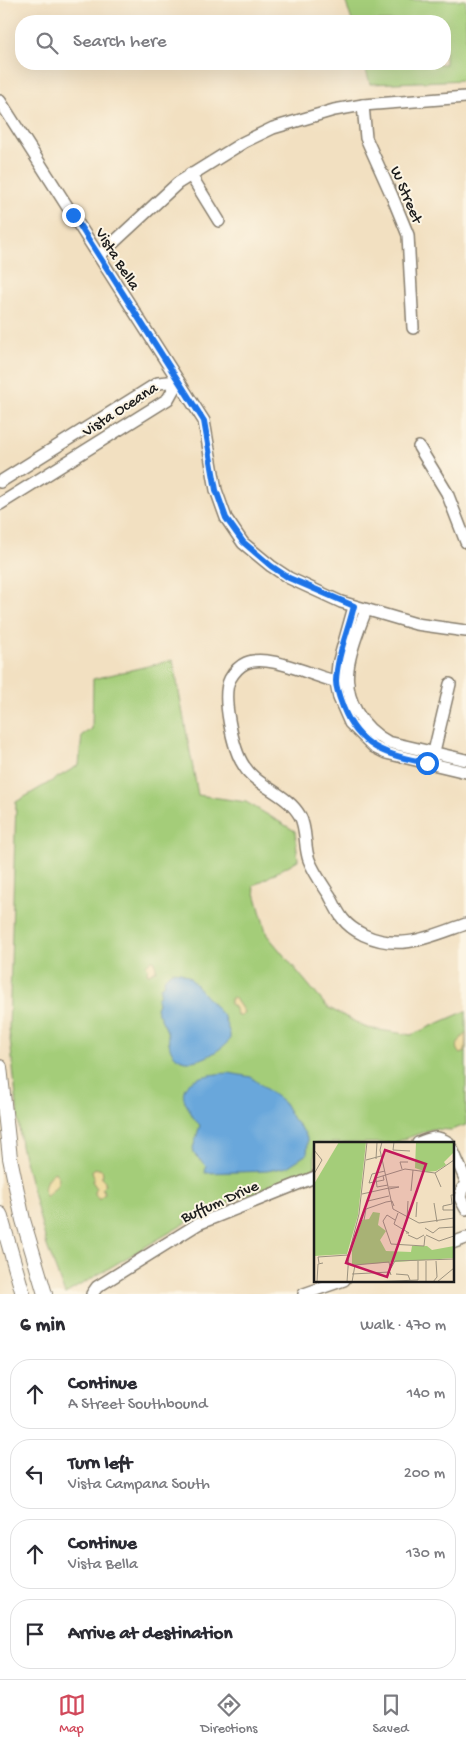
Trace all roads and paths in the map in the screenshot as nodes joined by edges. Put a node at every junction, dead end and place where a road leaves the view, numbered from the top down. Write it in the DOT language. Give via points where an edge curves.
graph roads {
  1 [pos="466,97"];
  2 [pos="0,101"];
  3 [pos="363,105"];
  4 [pos="190,174"];
  5 [pos="219,221"];
  6 [pos="99,256"];
  7 [pos="413,328"];
  8 [pos="178,382"];
  9 [pos="419,447"];
  10 [pos="0,482"];
  11 [pos="0,504"];
  12 [pos="466,542"];
  13 [pos="354,606"];
  14 [pos="366,610"];
  15 [pos="466,631"];
  16 [pos="336,682"];
  17 [pos="348,684"];
  18 [pos="450,684"];
  19 [pos="432,759"];
  20 [pos="466,760"];
  21 [pos="466,772"];
  22 [pos="466,924"];
  23 [pos="0,1067"];
  24 [pos="421,1142"];
  25 [pos="448,1142"];
  26 [pos="454,1154"];
  27 [pos="314,1177"];
  28 [pos="466,1181"];
  29 [pos="466,1186"];
  30 [pos="466,1209"];
  31 [pos="0,1214"];
  32 [pos="466,1238"];
  33 [pos="454,1242"];
  34 [pos="338,1282"];
  35 [pos="23,1294"];
  36 [pos="45,1294"];
  37 [pos="92,1294"];
  38 [pos="304,1294"];
  1 -- 3 [label="street"];
  2 -- 6 [label="street, Vista Bella"];
  3 -- 4 [label="street" via="273,128"];
  3 -- 7 [label="street, W Street" via="366,138 408,235"];
  4 -- 5 [label="street"];
  4 -- 6 [label="street"];
  6 -- 8 [label="street, Vista Bella"];
  8 -- 10 [label="street, Vista Oceana" via="158,383"];
  8 -- 11 [label="street, Vista Oceana" via="168,398"];
  8 -- 13 [label="street, Vista Bella" via="204,421 216,490 226,518 243,542 289,578"];
  9 -- 12 [label="street" via="447,493"];
  13 -- 14 [label="street, Vista Bella"];
  13 -- 16 [label="street"];
  14 -- 15 [label="street, Vista Bella" via="416,624"];
  14 -- 17 [label="street" via="348,667"];
  16 -- 17 [label="street"];
  16 -- 19 [label="street" via="350,723 374,747 386,753"];
  16 -- 22 [label="street" via="271,661 248,662 237,668 226,692 232,740 244,767 292,804 301,818 309,860 343,920 355,930 374,940 415,942"];
  17 -- 19 [label="street" via="353,706 378,736"];
  18 -- 19 [label="street"];
  19 -- 20 [label="street"];
  19 -- 21 [label="street"];
  23 -- 36 [label="main road" via="10,1158 23,1220"];
  24 -- 25 [label="street" via="436,1137"];
  26 -- 28 [label="street"];
  27 -- 37 [label="street, Buffum Drive" via="198,1224 97,1287"];
  29 -- 30 [label="street" via="460,1198"];
  31 -- 35 [label="main road"];
  32 -- 33 [label="street"];
  34 -- 38 [label="street"];
}
